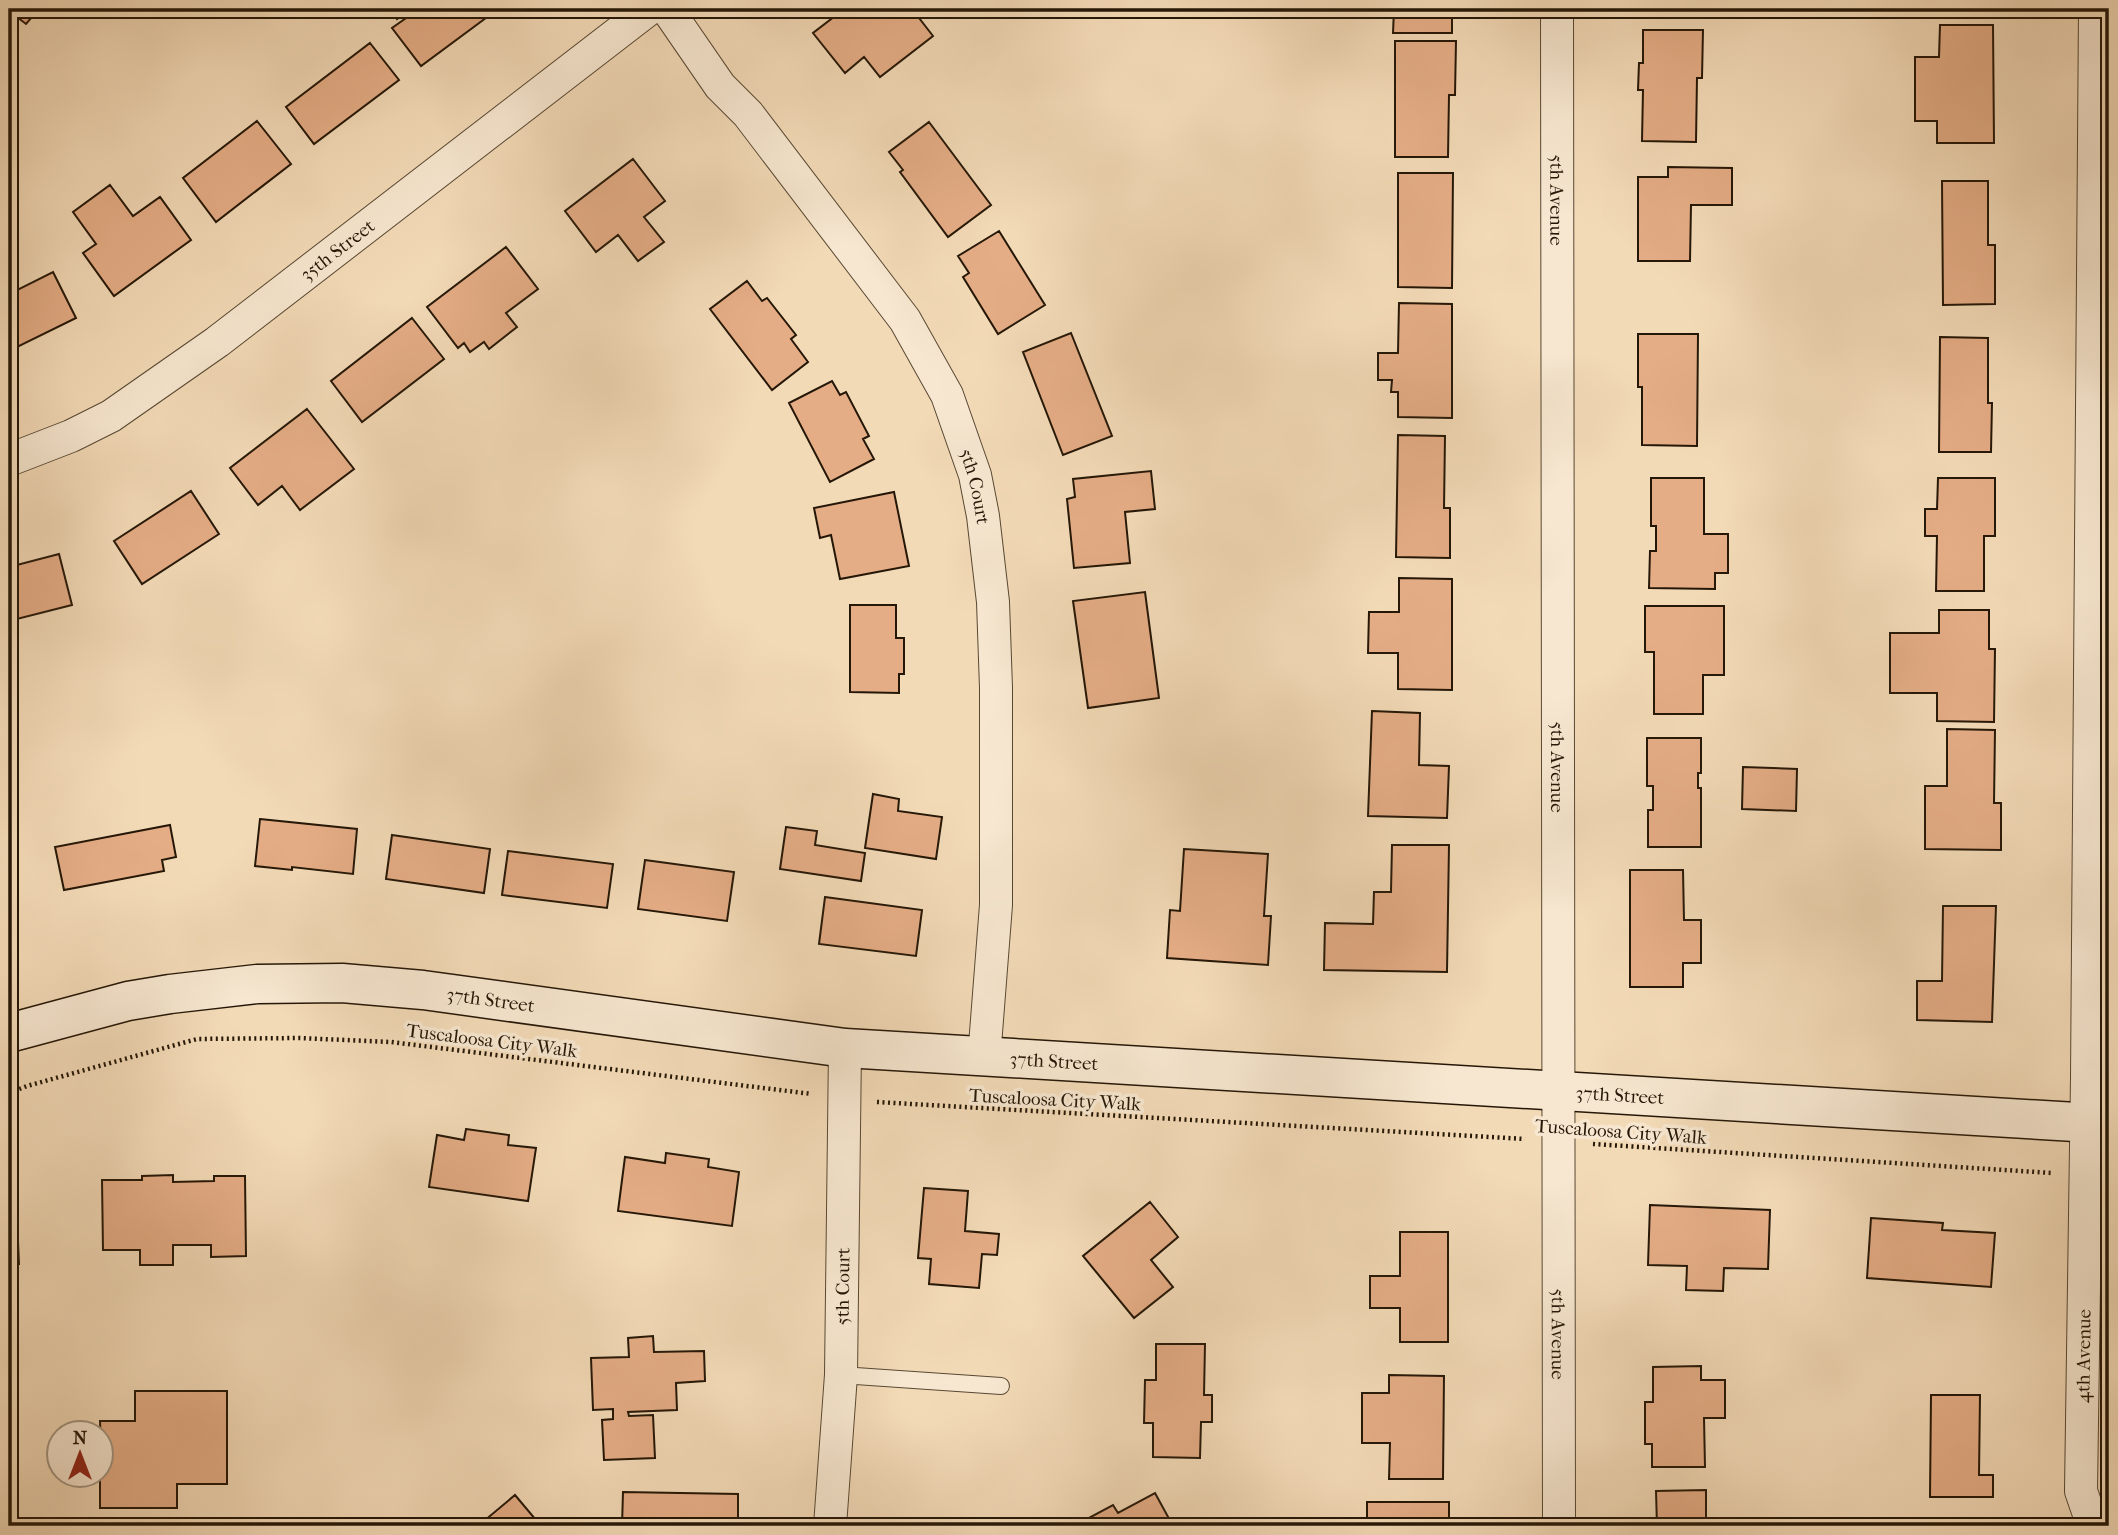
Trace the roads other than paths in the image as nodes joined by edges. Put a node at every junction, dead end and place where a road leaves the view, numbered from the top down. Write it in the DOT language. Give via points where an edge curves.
graph roads {
  1 [pos="649,9"];
  2 [pos="667,9"];
  3 [pos="1557,9"];
  4 [pos="2095,9"];
  5 [pos="9,460"];
  6 [pos="9,1033"];
  7 [pos="845,1048"];
  8 [pos="984,1058"];
  9 [pos="1559,1090"];
  10 [pos="2098,1123"];
  11 [pos="841,1375"];
  12 [pos="1001,1386"];
  13 [pos="830,1526"];
  14 [pos="1559,1526"];
  15 [pos="2093,1526"];
  1 -- 5 [label="street, 35th Street" via="122,409 71,436"];
  2 -- 8 [label="street, 5th Court" via="720,86 748,114 905,320 947,395 975,475 993,602 996,688 996,905"];
  3 -- 9 [label="street, 5th Avenue"];
  4 -- 10 [label="street, 4th Avenue"];
  6 -- 7 [label="street, 37th Street" via="170,994 257,984 342,983 436,991"];
  7 -- 8 [label="street, 37th Street"];
  7 -- 11 [label="street, 5th Court"];
  8 -- 9 [label="street, 37th Street"];
  9 -- 10 [label="street, 37th Street"];
  9 -- 14 [label="street, 5th Avenue"];
  10 -- 15 [label="street, 4th Avenue" via="2085,1175 2081,1491"];
  11 -- 12 [label="lane"];
  11 -- 13 [label="street, 5th Court"];
}
